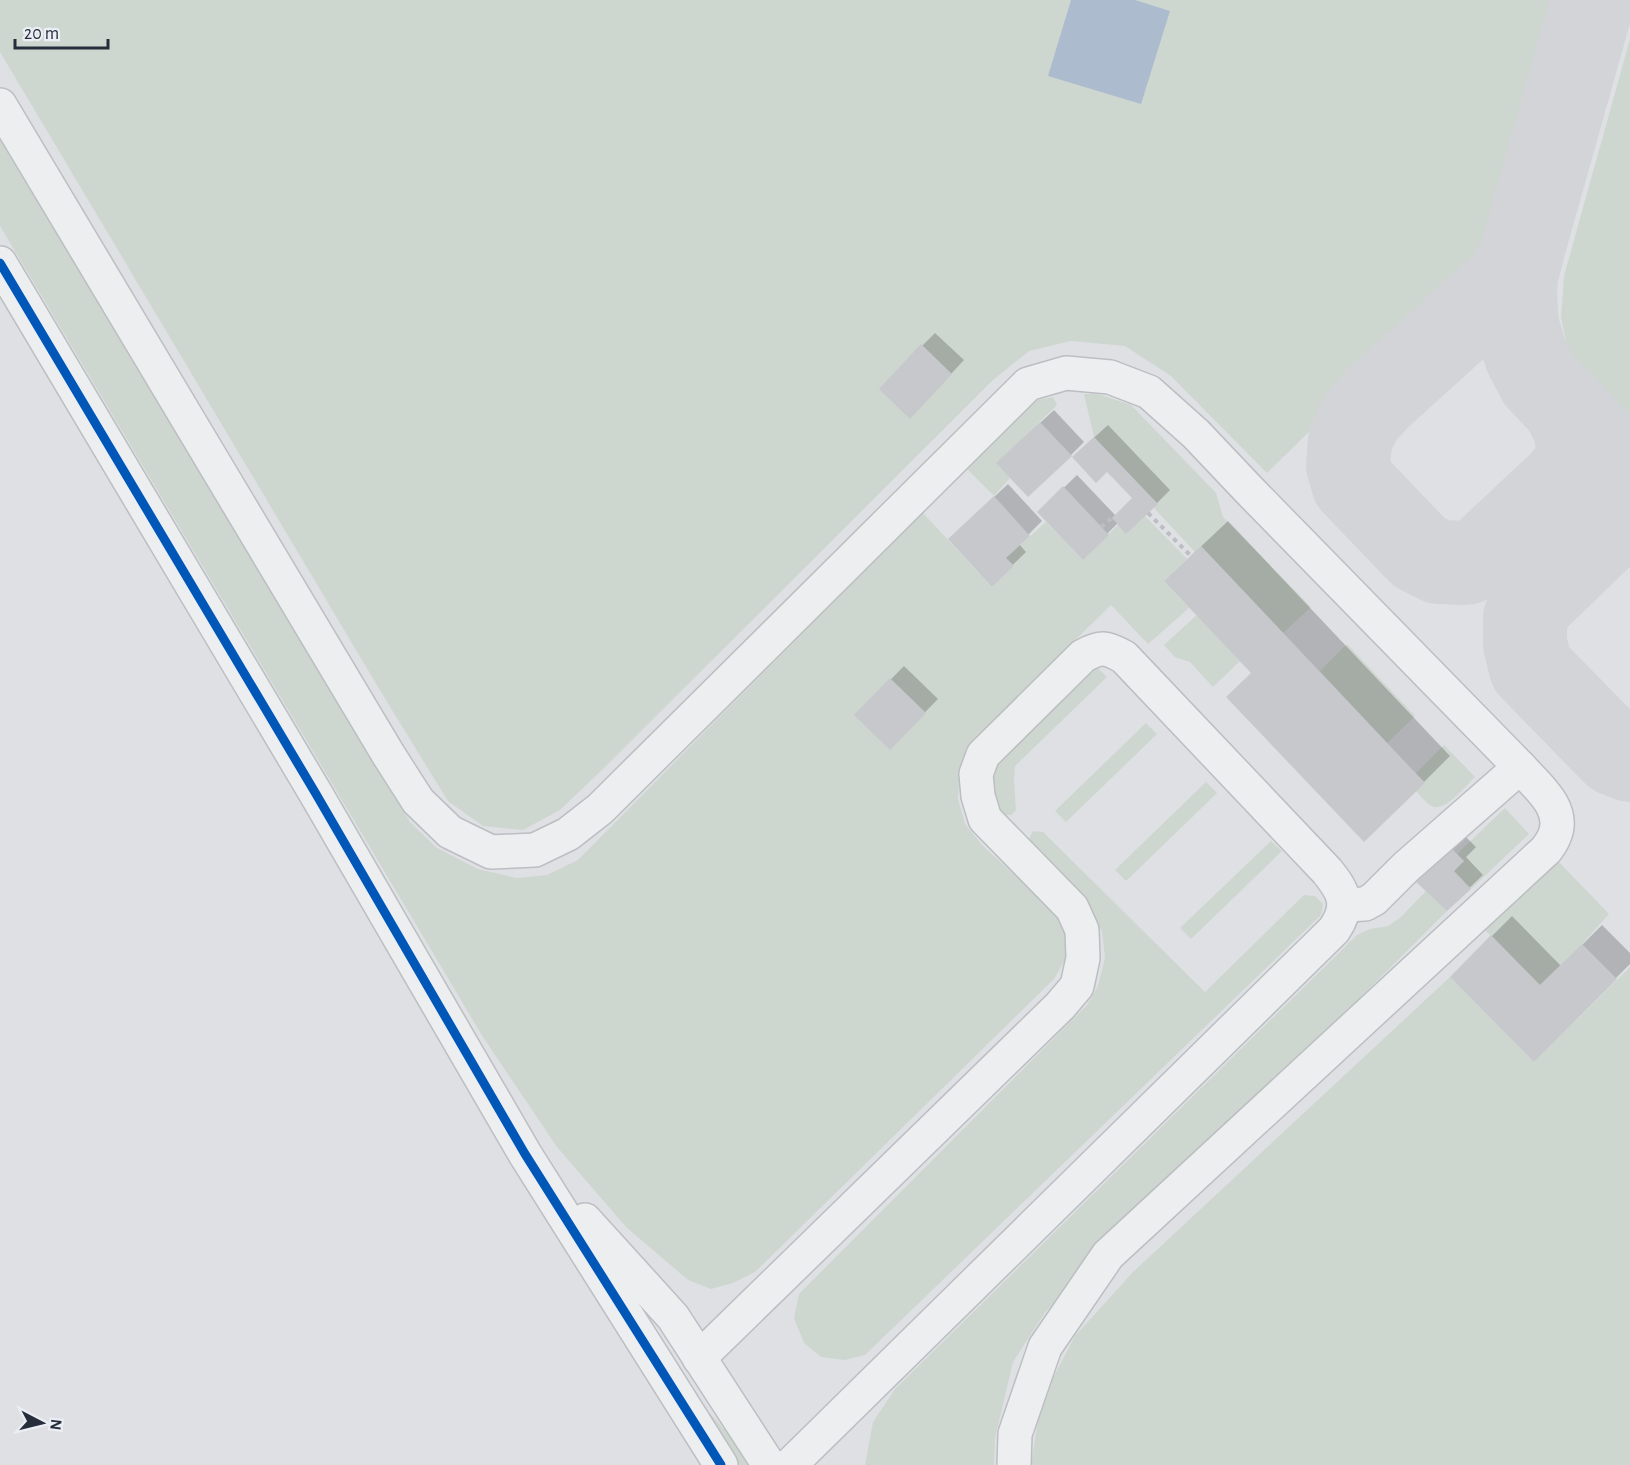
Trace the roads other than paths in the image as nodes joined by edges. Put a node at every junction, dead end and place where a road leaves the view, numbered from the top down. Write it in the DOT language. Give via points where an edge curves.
graph roads {
  1 [pos="0,105"];
  2 [pos="0,263"];
  3 [pos="11,307"];
  4 [pos="1520,767"];
  5 [pos="1345,905"];
  6 [pos="525,1154"];
  7 [pos="699,1358"];
  8 [pos="721,1465"];
  9 [pos="769,1465"];
  10 [pos="790,1465"];
  11 [pos="1014,1465"];
  1 -- 4 [label="street" via="418,801 450,832 491,852 536,850 568,834 600,809 1028,384 1066,373 1110,376 1149,392 1196,434"];
  2 -- 3 [label="street"];
  3 -- 6 [label="street" via="316,794"];
  4 -- 5 [label="street" via="1374,899 1365,904"];
  4 -- 11 [label="street" via="1552,802 1558,819 1555,836 1546,850 1108,1255 1045,1347 1015,1434"];
  5 -- 7 [label="street" via="1343,894 1327,871 1124,657 1097,649 1083,656 983,755 976,774 985,819 1072,908 1082,930 1083,958 1077,986"];
  5 -- 10 [label="street" via="1334,930"];
  6 -- 7 [label="street" via="673,1317"];
  6 -- 8 [label="street"];
  7 -- 9 [label="street"];
}
